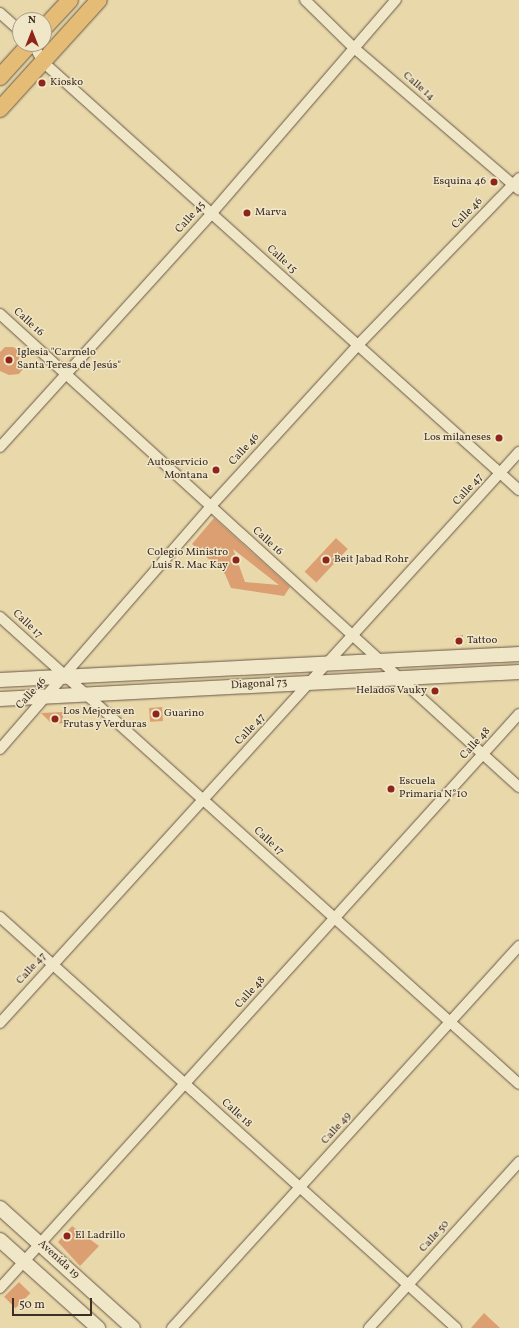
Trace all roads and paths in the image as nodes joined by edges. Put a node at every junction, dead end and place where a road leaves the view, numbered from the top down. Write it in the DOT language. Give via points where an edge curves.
graph roads {
  1 [pos="70,0"];
  2 [pos="99,0"];
  3 [pos="305,0"];
  4 [pos="396,0"];
  5 [pos="0,13"];
  6 [pos="52,19"];
  7 [pos="12,24"];
  8 [pos="354,47"];
  9 [pos="23,52"];
  10 [pos="37,52"];
  11 [pos="43,62"];
  12 [pos="0,77"];
  13 [pos="0,109"];
  14 [pos="517,184"];
  15 [pos="211,214"];
  16 [pos="0,314"];
  17 [pos="358,345"];
  18 [pos="66,374"];
  19 [pos="0,447"];
  20 [pos="519,452"];
  21 [pos="500,473"];
  22 [pos="519,490"];
  23 [pos="211,506"];
  24 [pos="0,617"];
  25 [pos="353,636"];
  26 [pos="519,654"];
  27 [pos="380,661"];
  28 [pos="329,664"];
  29 [pos="519,672"];
  30 [pos="64,676"];
  31 [pos="400,678"];
  32 [pos="0,680"];
  33 [pos="311,683"];
  34 [pos="86,695"];
  35 [pos="46,697"];
  36 [pos="0,699"];
  37 [pos="519,714"];
  38 [pos="0,749"];
  39 [pos="483,755"];
  40 [pos="519,787"];
  41 [pos="202,799"];
  42 [pos="0,917"];
  43 [pos="335,918"];
  44 [pos="519,946"];
  45 [pos="53,965"];
  46 [pos="450,1022"];
  47 [pos="0,1023"];
  48 [pos="185,1084"];
  49 [pos="519,1084"];
  50 [pos="519,1162"];
  51 [pos="300,1187"];
  52 [pos="0,1208"];
  53 [pos="0,1240"];
  54 [pos="40,1244"];
  55 [pos="24,1262"];
  56 [pos="409,1285"];
  57 [pos="0,1288"];
  58 [pos="98,1328"];
  59 [pos="133,1328"];
  60 [pos="172,1328"];
  61 [pos="369,1328"];
  62 [pos="456,1328"];
  1 -- 6 [label="main road"];
  2 -- 11 [label="main road"];
  3 -- 8 [label="street, Calle 14"];
  4 -- 8 [label="street, Calle 45"];
  5 -- 7 [label="street"];
  8 -- 14 [label="street, Calle 14"];
  8 -- 15 [label="street, Calle 45"];
  9 -- 12 [label="main road"];
  10 -- 11 [label="street, Calle 15"];
  11 -- 13 [label="main road"];
  11 -- 15 [label="street, Calle 15"];
  14 -- 17 [label="street, Calle 46"];
  15 -- 17 [label="street, Calle 15"];
  15 -- 18 [label="street, Calle 45"];
  16 -- 18 [label="street, Calle 16"];
  17 -- 21 [label="street, Calle 15"];
  17 -- 23 [label="street, Calle 46"];
  18 -- 19 [label="street, Calle 45"];
  18 -- 23 [label="street, Calle 16"];
  20 -- 21 [label="street, Calle 47"];
  21 -- 22 [label="street, Calle 15"];
  21 -- 25 [label="street, Calle 47"];
  23 -- 25 [label="street, Calle 16"];
  23 -- 30 [label="street, Calle 46"];
  24 -- 30 [label="street, Calle 17"];
  25 -- 27 [label="street, Calle 16"];
  25 -- 28 [label="street, Calle 47"];
  26 -- 27 [label="main road, Diagonal 73"];
  27 -- 28 [label="main road, Diagonal 73"];
  27 -- 31 [label="street, Calle 16"];
  28 -- 30 [label="main road, Diagonal 73"];
  28 -- 33 [label="street, Calle 47"];
  29 -- 31 [label="main road, Diagonal 73"];
  30 -- 32 [label="main road, Diagonal 73"];
  30 -- 34 [label="street, Calle 17"];
  30 -- 35 [label="street, Calle 46"];
  31 -- 33 [label="main road, Diagonal 73"];
  31 -- 39 [label="street, Calle 16"];
  33 -- 34 [label="main road, Diagonal 73"];
  33 -- 41 [label="street, Calle 47"];
  34 -- 35 [label="main road, Diagonal 73"];
  34 -- 41 [label="street, Calle 17"];
  35 -- 36 [label="main road, Diagonal 73"];
  35 -- 38 [label="street, Calle 46"];
  37 -- 39 [label="street, Calle 48"];
  39 -- 40 [label="street, Calle 16"];
  39 -- 43 [label="street, Calle 48"];
  41 -- 43 [label="street, Calle 17"];
  41 -- 45 [label="street, Calle 47"];
  42 -- 45 [label="street, Calle 18"];
  43 -- 46 [label="street, Calle 17"];
  43 -- 48 [label="street, Calle 48"];
  44 -- 46 [label="street, Calle 49"];
  45 -- 47 [label="street, Calle 47"];
  45 -- 48 [label="street, Calle 18"];
  46 -- 49 [label="street, Calle 17"];
  46 -- 51 [label="street, Calle 49"];
  48 -- 51 [label="street, Calle 18"];
  48 -- 54 [label="street, Calle 48"];
  50 -- 56 [label="street, Calle 50"];
  51 -- 56 [label="street, Calle 18"];
  51 -- 60 [label="street, Calle 49"];
  52 -- 54 [label="main road, Avenida 19"];
  53 -- 55 [label="main road"];
  54 -- 55 [label="street, Calle 48"];
  54 -- 59 [label="main road, Avenida 19"];
  55 -- 57 [label="street, Calle 48"];
  55 -- 58 [label="main road"];
  56 -- 61 [label="street, Calle 50"];
  56 -- 62 [label="street, Calle 18"];
}
